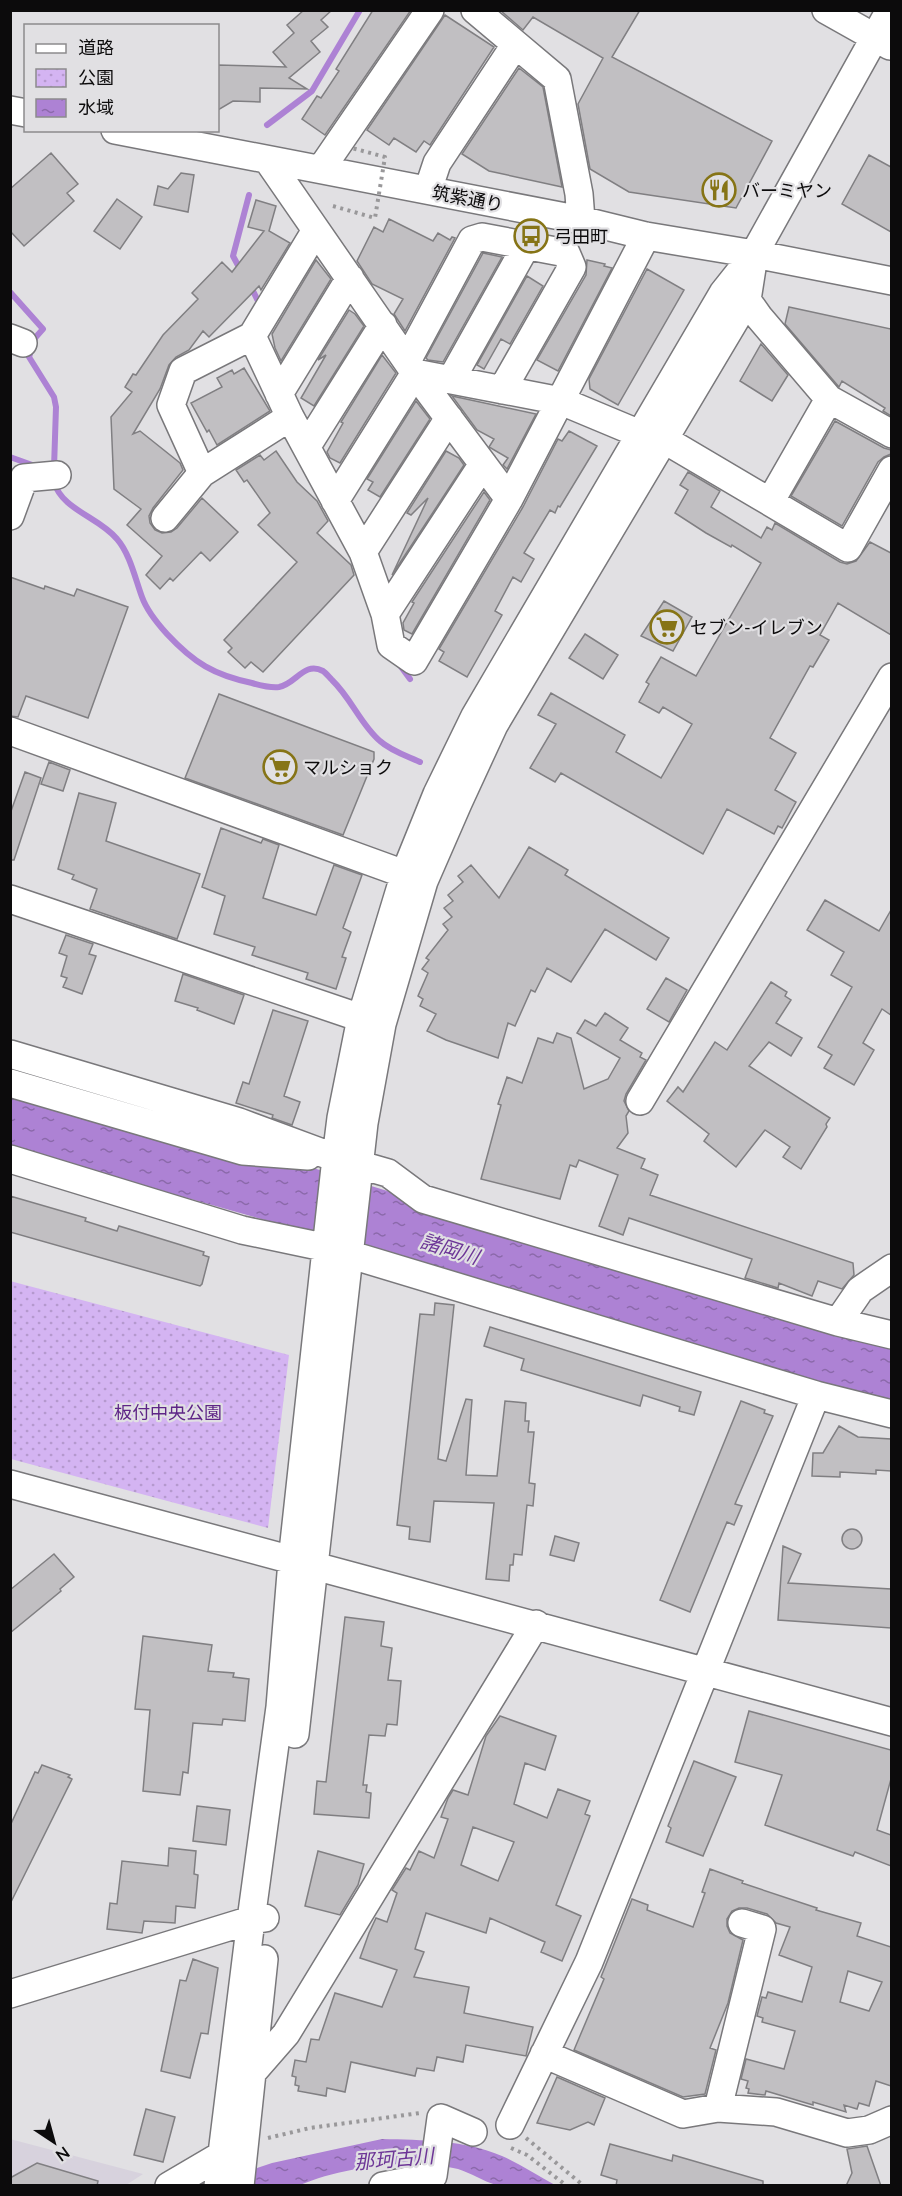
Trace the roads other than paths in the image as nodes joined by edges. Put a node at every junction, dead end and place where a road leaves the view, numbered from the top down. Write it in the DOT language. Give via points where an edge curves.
graph roads {
  1 [pos="430,10"];
  2 [pos="475,10"];
  3 [pos="826,10"];
  4 [pos="891,10"];
  5 [pos="884,43"];
  6 [pos="516,45"];
  7 [pos="125,132"];
  8 [pos="269,162"];
  9 [pos="321,169"];
  10 [pos="428,190"];
  11 [pos="581,220"];
  12 [pos="316,230"];
  13 [pos="646,236"];
  14 [pos="526,246"];
  15 [pos="754,254"];
  16 [pos="889,275"];
  17 [pos="350,278"];
  18 [pos="747,300"];
  19 [pos="382,325"];
  20 [pos="252,336"];
  21 [pos="411,367"];
  22 [pos="451,380"];
  23 [pos="502,390"];
  24 [pos="829,399"];
  25 [pos="561,401"];
  26 [pos="285,405"];
  27 [pos="448,418"];
  28 [pos="891,434"];
  29 [pos="653,437"];
  30 [pos="307,446"];
  31 [pos="483,464"];
  32 [pos="891,470"];
  33 [pos="202,473"];
  34 [pos="57,475"];
  35 [pos="17,476"];
  36 [pos="509,499"];
  37 [pos="335,501"];
  38 [pos="770,502"];
  39 [pos="10,516"];
  40 [pos="165,518"];
  41 [pos="363,552"];
  42 [pos="385,614"];
  43 [pos="891,677"];
  44 [pos="10,730"];
  45 [pos="414,877"];
  46 [pos="10,899"];
  47 [pos="361,1018"];
  48 [pos="10,1054"];
  49 [pos="10,1083"];
  50 [pos="640,1101"];
  51 [pos="10,1159"];
  52 [pos="347,1161"];
  53 [pos="335,1246"];
  54 [pos="891,1268"];
  55 [pos="838,1322"];
  56 [pos="891,1335"];
  57 [pos="816,1395"];
  58 [pos="891,1414"];
  59 [pos="10,1484"];
  60 [pos="303,1564"];
  61 [pos="536,1624"];
  62 [pos="704,1670"];
  63 [pos="891,1722"];
  64 [pos="260,1918"];
  65 [pos="742,1923"];
  66 [pos="10,1994"];
  67 [pos="544,2054"];
  68 [pos="252,2073"];
  69 [pos="718,2108"];
  70 [pos="891,2120"];
  71 [pos="473,2132"];
  72 [pos="509,2136"];
  73 [pos="233,2148"];
  74 [pos="169,2186"];
  75 [pos="218,2186"];
  76 [pos="240,2186"];
  77 [pos="383,2186"];
  1 -- 9 [label="street"];
  2 -- 6 [label="street"];
  3 -- 5 [label="street"];
  4 -- 5 [label="street"];
  5 -- 15 [label="street"];
  6 -- 10 [label="street" via="437,163"];
  6 -- 11 [label="street" via="557,79"];
  7 -- 8 [label="street, 筑紫通り"];
  8 -- 9 [label="street, 筑紫通り"];
  8 -- 12 [label="street"];
  9 -- 10 [label="street, 筑紫通り"];
  10 -- 11 [label="street, 筑紫通り"];
  11 -- 13 [label="street, 筑紫通り"];
  12 -- 17 [label="street"];
  12 -- 20 [label="street"];
  13 -- 15 [label="street, 筑紫通り"];
  13 -- 25 [label="street"];
  14 -- 21 [label="street" via="482,237 472,240"];
  14 -- 22 [label="street"];
  14 -- 23 [label="street" via="566,253 572,267"];
  15 -- 16 [label="street, 筑紫通り"];
  15 -- 18 [label="street"];
  15 -- 29 [label="street" via="723,293"];
  17 -- 19 [label="street"];
  17 -- 26 [label="street"];
  18 -- 24 [label="street"];
  18 -- 29 [label="street"];
  19 -- 21 [label="street"];
  19 -- 30 [label="street"];
  20 -- 26 [label="street"];
  20 -- 33 [label="street" via="183,371 171,405"];
  21 -- 22 [label="street"];
  21 -- 27 [label="street"];
  21 -- 37 [label="street"];
  22 -- 23 [label="street"];
  23 -- 25 [label="street"];
  24 -- 28 [label="street"];
  24 -- 38 [label="street"];
  25 -- 29 [label="street"];
  25 -- 36 [label="street"];
  26 -- 30 [label="street"];
  26 -- 33 [label="street"];
  27 -- 31 [label="street"];
  27 -- 41 [label="street"];
  29 -- 38 [label="street"];
  29 -- 45 [label="street" via="475,716 437,795"];
  30 -- 37 [label="street"];
  31 -- 36 [label="street"];
  31 -- 42 [label="street"];
  32 -- 38 [label="street" via="848,548"];
  33 -- 40 [label="street"];
  34 -- 35 [label="street"];
  35 -- 39 [label="street"];
  36 -- 42 [label="street" via="414,661 391,645"];
  37 -- 41 [label="street"];
  41 -- 42 [label="street"];
  43 -- 50 [label="street"];
  44 -- 45 [label="street"];
  45 -- 47 [label="street"];
  45 -- 52 [label="street"];
  46 -- 47 [label="street"];
  47 -- 52 [label="street" via="341,1118"];
  48 -- 52 [label="street" via="239,1122"];
  49 -- 52 [label="street" via="243,1151"];
  51 -- 53 [label="street" via="242,1230"];
  52 -- 53 [label="street"];
  52 -- 55 [label="street" via="387,1173 423,1200"];
  53 -- 57 [label="street"];
  53 -- 60 [label="street"];
  54 -- 55 [label="street" via="860,1290"];
  55 -- 56 [label="street"];
  57 -- 58 [label="street"];
  57 -- 62 [label="street"];
  59 -- 60 [label="street"];
  60 -- 61 [label="street"];
  60 -- 64 [label="street" via="298,1710"];
  61 -- 62 [label="street"];
  61 -- 68 [label="street" via="286,2034"];
  62 -- 63 [label="street"];
  62 -- 67 [label="street" via="589,1962"];
  64 -- 66 [label="street"];
  64 -- 68 [label="street"];
  64 -- 73 [label="street"];
  65 -- 69 [label="street" via="762,1929"];
  67 -- 69 [label="street" via="683,2114"];
  67 -- 72 [label="street"];
  68 -- 73 [label="street"];
  69 -- 70 [label="street" via="776,2112 848,2133 869,2130"];
  71 -- 77 [label="street" via="441,2118 433,2176"];
  73 -- 74 [label="street"];
  73 -- 75 [label="street"];
  73 -- 76 [label="street"];
}
